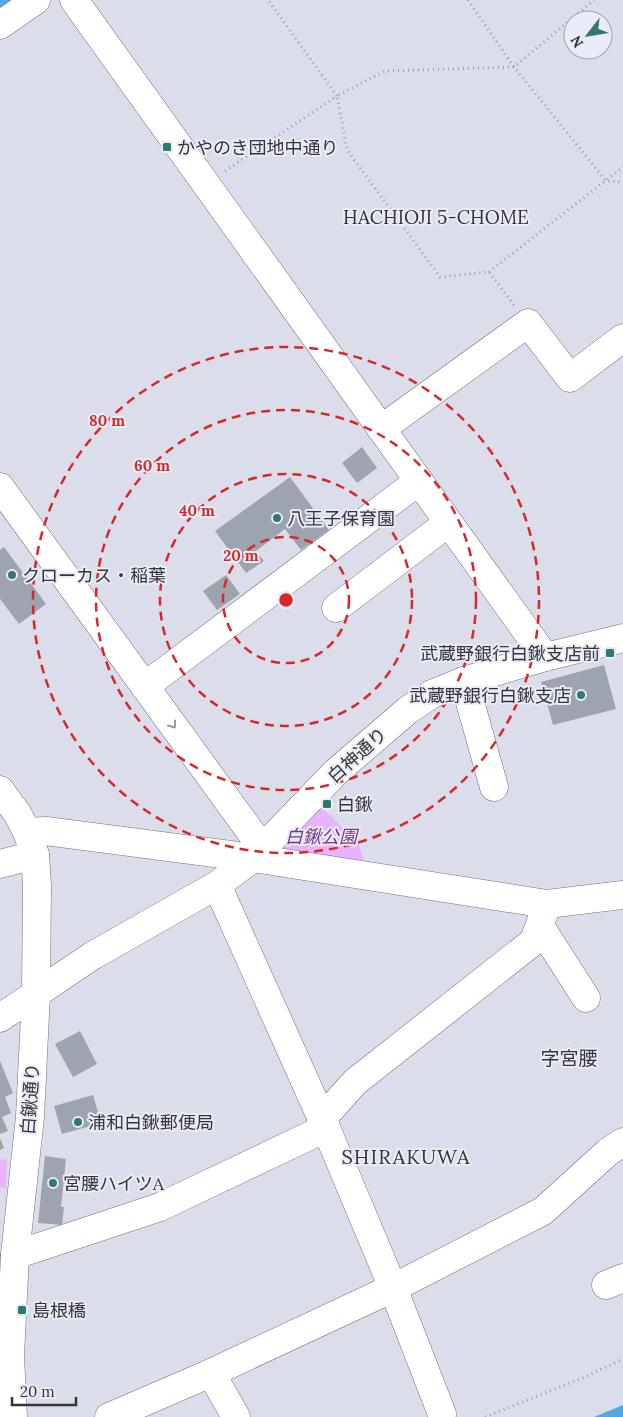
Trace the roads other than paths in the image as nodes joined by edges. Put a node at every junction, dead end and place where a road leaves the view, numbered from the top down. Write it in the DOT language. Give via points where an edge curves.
graph roads {
  1 [pos="36,0"];
  2 [pos="74,0"];
  3 [pos="0,25"];
  4 [pos="623,338"];
  5 [pos="381,429"];
  6 [pos="419,481"];
  7 [pos="0,487"];
  8 [pos="448,523"];
  9 [pos="336,608"];
  10 [pos="623,638"];
  11 [pos="545,657"];
  12 [pos="464,681"];
  13 [pos="145,686"];
  14 [pos="494,787"];
  15 [pos="0,790"];
  16 [pos="31,843"];
  17 [pos="258,854"];
  18 [pos="0,864"];
  19 [pos="217,885"];
  20 [pos="623,895"];
  21 [pos="543,915"];
  22 [pos="36,994"];
  23 [pos="586,998"];
  24 [pos="0,1018"];
  25 [pos="324,1124"];
  26 [pos="623,1142"];
  27 [pos="15,1255"];
  28 [pos="393,1288"];
  29 [pos="211,1373"];
  30 [pos="158,1407"];
  31 [pos="442,1414"];
  32 [pos="12,1417"];
  33 [pos="109,1417"];
  34 [pos="236,1417"];
  1 -- 3 [label="street"];
  2 -- 5 [label="street"];
  4 -- 5 [label="street" via="570,378 528,323"];
  5 -- 6 [label="street"];
  6 -- 8 [label="street"];
  6 -- 13 [label="street"];
  7 -- 13 [label="street"];
  8 -- 9 [label="street"];
  8 -- 11 [label="street"];
  10 -- 11 [label="street, 白神通り"];
  11 -- 12 [label="street, 白神通り"];
  12 -- 14 [label="street"];
  12 -- 17 [label="street, 白神通り" via="432,694 408,710 336,772"];
  13 -- 17 [label="street, one-way"];
  15 -- 16 [label="street, 白鍬通り" via="17,812"];
  16 -- 17 [label="street" via="46,831"];
  16 -- 18 [label="street"];
  16 -- 22 [label="street, 白鍬通り" via="37,885"];
  17 -- 19 [label="street, 白神通り"];
  17 -- 21 [label="street"];
  19 -- 22 [label="street, 白神通り" via="92,956"];
  19 -- 25 [label="street"];
  20 -- 21 [label="street"];
  21 -- 23 [label="street"];
  21 -- 25 [label="street" via="534,941 355,1082"];
  22 -- 24 [label="street, 白神通り"];
  22 -- 27 [label="street, 白鍬通り" via="30,1117"];
  25 -- 27 [label="street" via="160,1207"];
  25 -- 28 [label="street"];
  26 -- 28 [label="street" via="543,1212"];
  27 -- 32 [label="street, 白鍬通り" via="10,1356"];
  28 -- 29 [label="street"];
  28 -- 31 [label="street"];
  29 -- 30 [label="street"];
  29 -- 34 [label="street"];
  30 -- 33 [label="street"];
}
